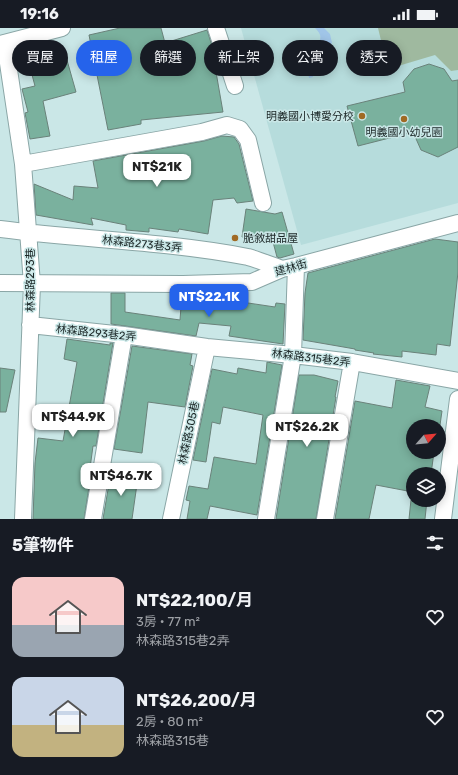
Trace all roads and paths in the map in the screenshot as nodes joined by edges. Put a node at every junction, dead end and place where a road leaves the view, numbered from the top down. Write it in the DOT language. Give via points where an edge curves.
graph roads {
  1 [pos="62,28"];
  2 [pos="216,28"];
  3 [pos="3,43"];
  4 [pos="235,86"];
  5 [pos="23,164"];
  6 [pos="263,203"];
  7 [pos="458,223"];
  8 [pos="0,229"];
  9 [pos="29,233"];
  10 [pos="289,268"];
  11 [pos="0,283"];
  12 [pos="32,284"];
  13 [pos="30,326"];
  14 [pos="124,335"];
  15 [pos="163,341"];
  16 [pos="207,347"];
  17 [pos="293,355"];
  18 [pos="352,362"];
  19 [pos="458,381"];
  20 [pos="458,399"];
  21 [pos="22,519"];
  22 [pos="93,519"];
  23 [pos="171,519"];
  24 [pos="266,519"];
  25 [pos="325,519"];
  26 [pos="443,519"];
  1 -- 3 [label="street"];
  2 -- 4 [label="street"];
  3 -- 5 [label="street, 林森路293巷"];
  5 -- 6 [label="street" via="202,132 227,125 240,129 248,140"];
  5 -- 9 [label="street, 林森路293巷"];
  7 -- 10 [label="street, 建林街"];
  8 -- 9 [label="street, 林森路273巷3弄"];
  9 -- 10 [label="street, 林森路273巷3弄" via="168,246 249,257"];
  9 -- 12 [label="street, 林森路293巷"];
  10 -- 12 [label="street, 建林街" via="252,282"];
  10 -- 17 [label="street"];
  11 -- 12 [label="street, 建林街"];
  12 -- 13 [label="street, 林森路293巷"];
  13 -- 14 [label="street, 林森路293巷2弄"];
  13 -- 21 [label="street, 林森路293巷"];
  14 -- 15 [label="street, 林森路293巷2弄"];
  14 -- 22 [label="street"];
  15 -- 16 [label="street, 林森路315巷2弄"];
  16 -- 17 [label="street, 林森路315巷2弄"];
  16 -- 23 [label="street, 林森路305巷"];
  17 -- 18 [label="street, 林森路315巷2弄"];
  17 -- 24 [label="street"];
  18 -- 19 [label="street, 林森路315巷2弄"];
  18 -- 25 [label="street"];
  20 -- 26 [label="street"];
}
